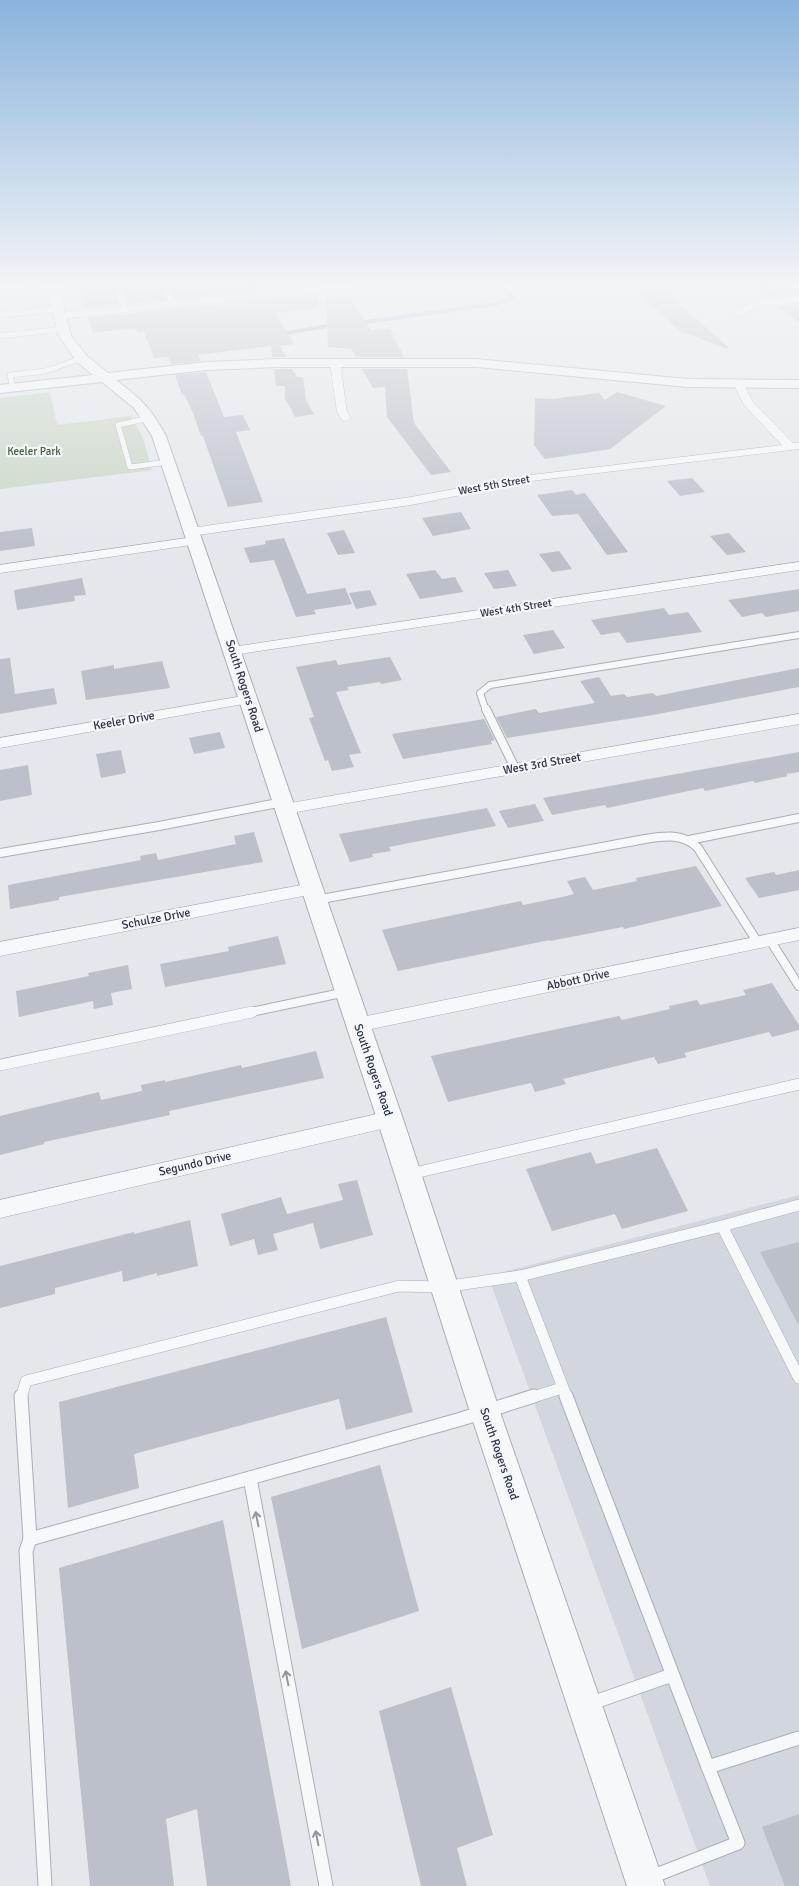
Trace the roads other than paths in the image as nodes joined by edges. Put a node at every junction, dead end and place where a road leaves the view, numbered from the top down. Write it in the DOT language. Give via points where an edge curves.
graph roads {
  1 [pos="50,373"];
  2 [pos="102,373"];
  3 [pos="143,373"];
  4 [pos="336,373"];
  5 [pos="580,373"];
  6 [pos="107,377"];
  7 [pos="40,378"];
  8 [pos="799,384"];
  9 [pos="739,385"];
  10 [pos="6,389"];
  11 [pos="149,418"];
  12 [pos="346,418"];
  13 [pos="795,446"];
  14 [pos="168,462"];
  15 [pos="193,536"];
  16 [pos="799,566"];
  17 [pos="0,569"];
  18 [pos="799,635"];
  19 [pos="233,651"];
  20 [pos="249,700"];
  21 [pos="799,719"];
  22 [pos="0,743"];
  23 [pos="515,768"];
  24 [pos="284,806"];
  25 [pos="799,818"];
  26 [pos="689,840"];
  27 [pos="0,853"];
  28 [pos="314,894"];
  29 [pos="799,934"];
  30 [pos="764,942"];
  31 [pos="0,949"];
  32 [pos="799,986"];
  33 [pos="346,992"];
  34 [pos="357,1024"];
  35 [pos="0,1065"];
  36 [pos="799,1084"];
  37 [pos="390,1119"];
  38 [pos="407,1174"];
  39 [pos="799,1205"];
  40 [pos="0,1209"];
  41 [pos="722,1226"];
  42 [pos="520,1276"];
  43 [pos="443,1287"];
  44 [pos="799,1378"];
  45 [pos="562,1388"];
  46 [pos="484,1412"];
  47 [pos="250,1478"];
  48 [pos="30,1539"];
  49 [pos="672,1675"];
  50 [pos="586,1705"];
  51 [pos="799,1738"];
  52 [pos="708,1767"];
  53 [pos="645,1883"];
  54 [pos="46,1886"];
  55 [pos="326,1886"];
  1 -- 7 [label="lane"];
  2 -- 6 [label="street, South Rogers Road"];
  3 -- 6 [label="street"];
  4 -- 12 [label="street" via="342,412"];
  5 -- 9 [label="street"];
  6 -- 7 [label="street"];
  6 -- 11 [label="street, South Rogers Road" via="139,404"];
  7 -- 10 [label="street"];
  8 -- 9 [label="street"];
  9 -- 13 [label="street" via="748,403"];
  11 -- 14 [label="street, South Rogers Road"];
  11 -- 14 [label="lane" via="118,425 130,467"];
  13 -- 15 [label="street, West 5th Street" via="531,478"];
  14 -- 15 [label="street, South Rogers Road"];
  15 -- 17 [label="street"];
  15 -- 19 [label="street, South Rogers Road"];
  16 -- 19 [label="street, West 4th Street"];
  18 -- 23 [label="lane" via="490,685 482,689 479,696"];
  19 -- 20 [label="street, South Rogers Road"];
  20 -- 22 [label="street, Keeler Drive"];
  20 -- 24 [label="street, South Rogers Road"];
  21 -- 23 [label="street, West 3rd Street"];
  23 -- 24 [label="street, West 3rd Street"];
  24 -- 27 [label="lane"];
  24 -- 28 [label="street, South Rogers Road"];
  25 -- 26 [label="lane"];
  26 -- 28 [label="lane" via="673,836 645,839"];
  26 -- 30 [label="lane" via="698,848"];
  28 -- 31 [label="street, Schulze Drive"];
  28 -- 33 [label="street, South Rogers Road"];
  29 -- 30 [label="street, Abbott Drive"];
  30 -- 32 [label="lane"];
  30 -- 34 [label="street, Abbott Drive"];
  33 -- 34 [label="street, South Rogers Road"];
  33 -- 35 [label="lane"];
  34 -- 37 [label="street, South Rogers Road"];
  36 -- 38 [label="lane"];
  37 -- 38 [label="street, South Rogers Road"];
  37 -- 40 [label="street, Segundo Drive"];
  38 -- 43 [label="street, South Rogers Road"];
  39 -- 41 [label="lane"];
  41 -- 42 [label="lane"];
  41 -- 44 [label="lane"];
  42 -- 43 [label="lane"];
  42 -- 45 [label="lane"];
  43 -- 46 [label="street, South Rogers Road"];
  43 -- 48 [label="lane" via="399,1286 26,1381 21,1395"];
  45 -- 46 [label="lane"];
  45 -- 49 [label="lane"];
  46 -- 47 [label="lane"];
  46 -- 50 [label="street, South Rogers Road"];
  47 -- 48 [label="lane"];
  55 -- 47 [label="lane, one-way"];
  48 -- 54 [label="lane" via="26,1551"];
  49 -- 50 [label="lane"];
  49 -- 52 [label="lane"];
  50 -- 53 [label="street, South Rogers Road"];
  51 -- 52 [label="lane"];
  52 -- 53 [label="lane" via="738,1843"];
}
